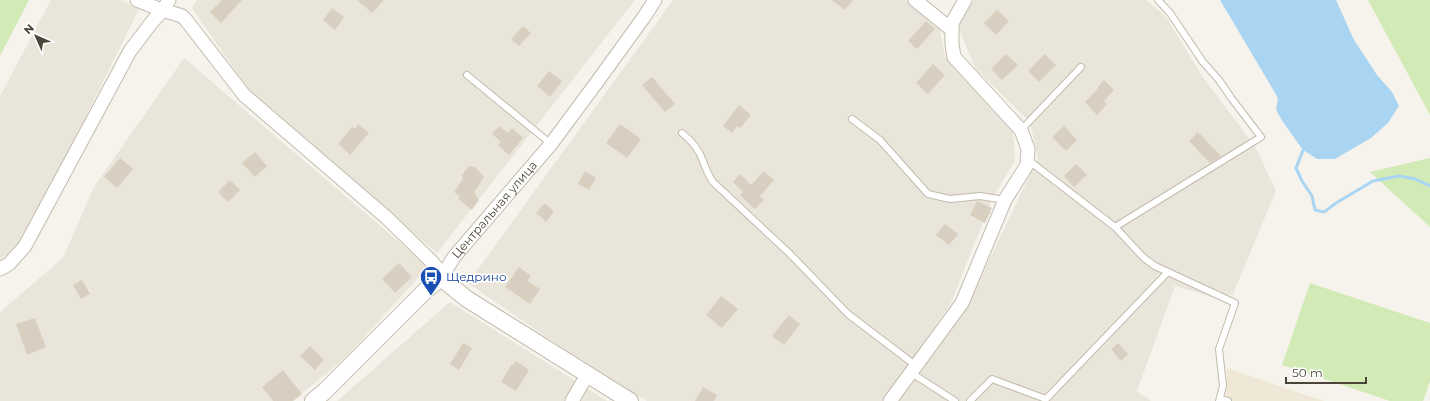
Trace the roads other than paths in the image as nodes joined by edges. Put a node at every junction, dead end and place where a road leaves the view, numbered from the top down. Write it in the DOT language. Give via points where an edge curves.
graph roads {
  1 [pos="137,0"];
  2 [pos="655,0"];
  3 [pos="915,0"];
  4 [pos="965,0"];
  5 [pos="1158,0"];
  6 [pos="166,5"];
  7 [pos="952,30"];
  8 [pos="1081,67"];
  9 [pos="467,75"];
  10 [pos="852,120"];
  11 [pos="1021,130"];
  12 [pos="682,133"];
  13 [pos="551,144"];
  14 [pos="1027,160"];
  15 [pos="1005,200"];
  16 [pos="1115,227"];
  17 [pos="0,269"];
  18 [pos="1167,273"];
  19 [pos="441,278"];
  20 [pos="913,369"];
  21 [pos="587,375"];
  22 [pos="1219,400"];
  23 [pos="313,401"];
  24 [pos="572,401"];
  25 [pos="630,401"];
  26 [pos="890,401"];
  27 [pos="955,401"];
  28 [pos="970,401"];
  29 [pos="1228,401"];
  1 -- 6 [label="street"];
  2 -- 13 [label="street, Центральная улица"];
  3 -- 7 [label="street"];
  4 -- 7 [label="street" via="952,22"];
  5 -- 16 [label="lane" via="1261,137"];
  6 -- 17 [label="street" via="130,51 25,246"];
  6 -- 19 [label="street" via="186,20 244,95 387,218 432,262"];
  7 -- 11 [label="street" via="954,57"];
  8 -- 11 [label="lane"];
  9 -- 13 [label="lane"];
  10 -- 15 [label="lane" via="880,140 928,194 950,199 980,196"];
  11 -- 14 [label="street" via="1028,149"];
  12 -- 20 [label="lane" via="698,150 713,182 790,254 848,314"];
  13 -- 19 [label="street, Центральная улица" via="454,257"];
  14 -- 15 [label="street" via="1027,165"];
  14 -- 16 [label="lane"];
  15 -- 20 [label="street" via="962,303"];
  16 -- 18 [label="lane" via="1144,258"];
  18 -- 22 [label="lane" via="1235,303 1219,349 1223,386"];
  18 -- 28 [label="lane" via="1046,399 992,379"];
  19 -- 21 [label="street" via="467,299"];
  19 -- 23 [label="street, Центральная улица"];
  20 -- 26 [label="street"];
  20 -- 27 [label="lane"];
  21 -- 24 [label="street"];
  21 -- 25 [label="street"];
  22 -- 29 [label="lane"];
}
